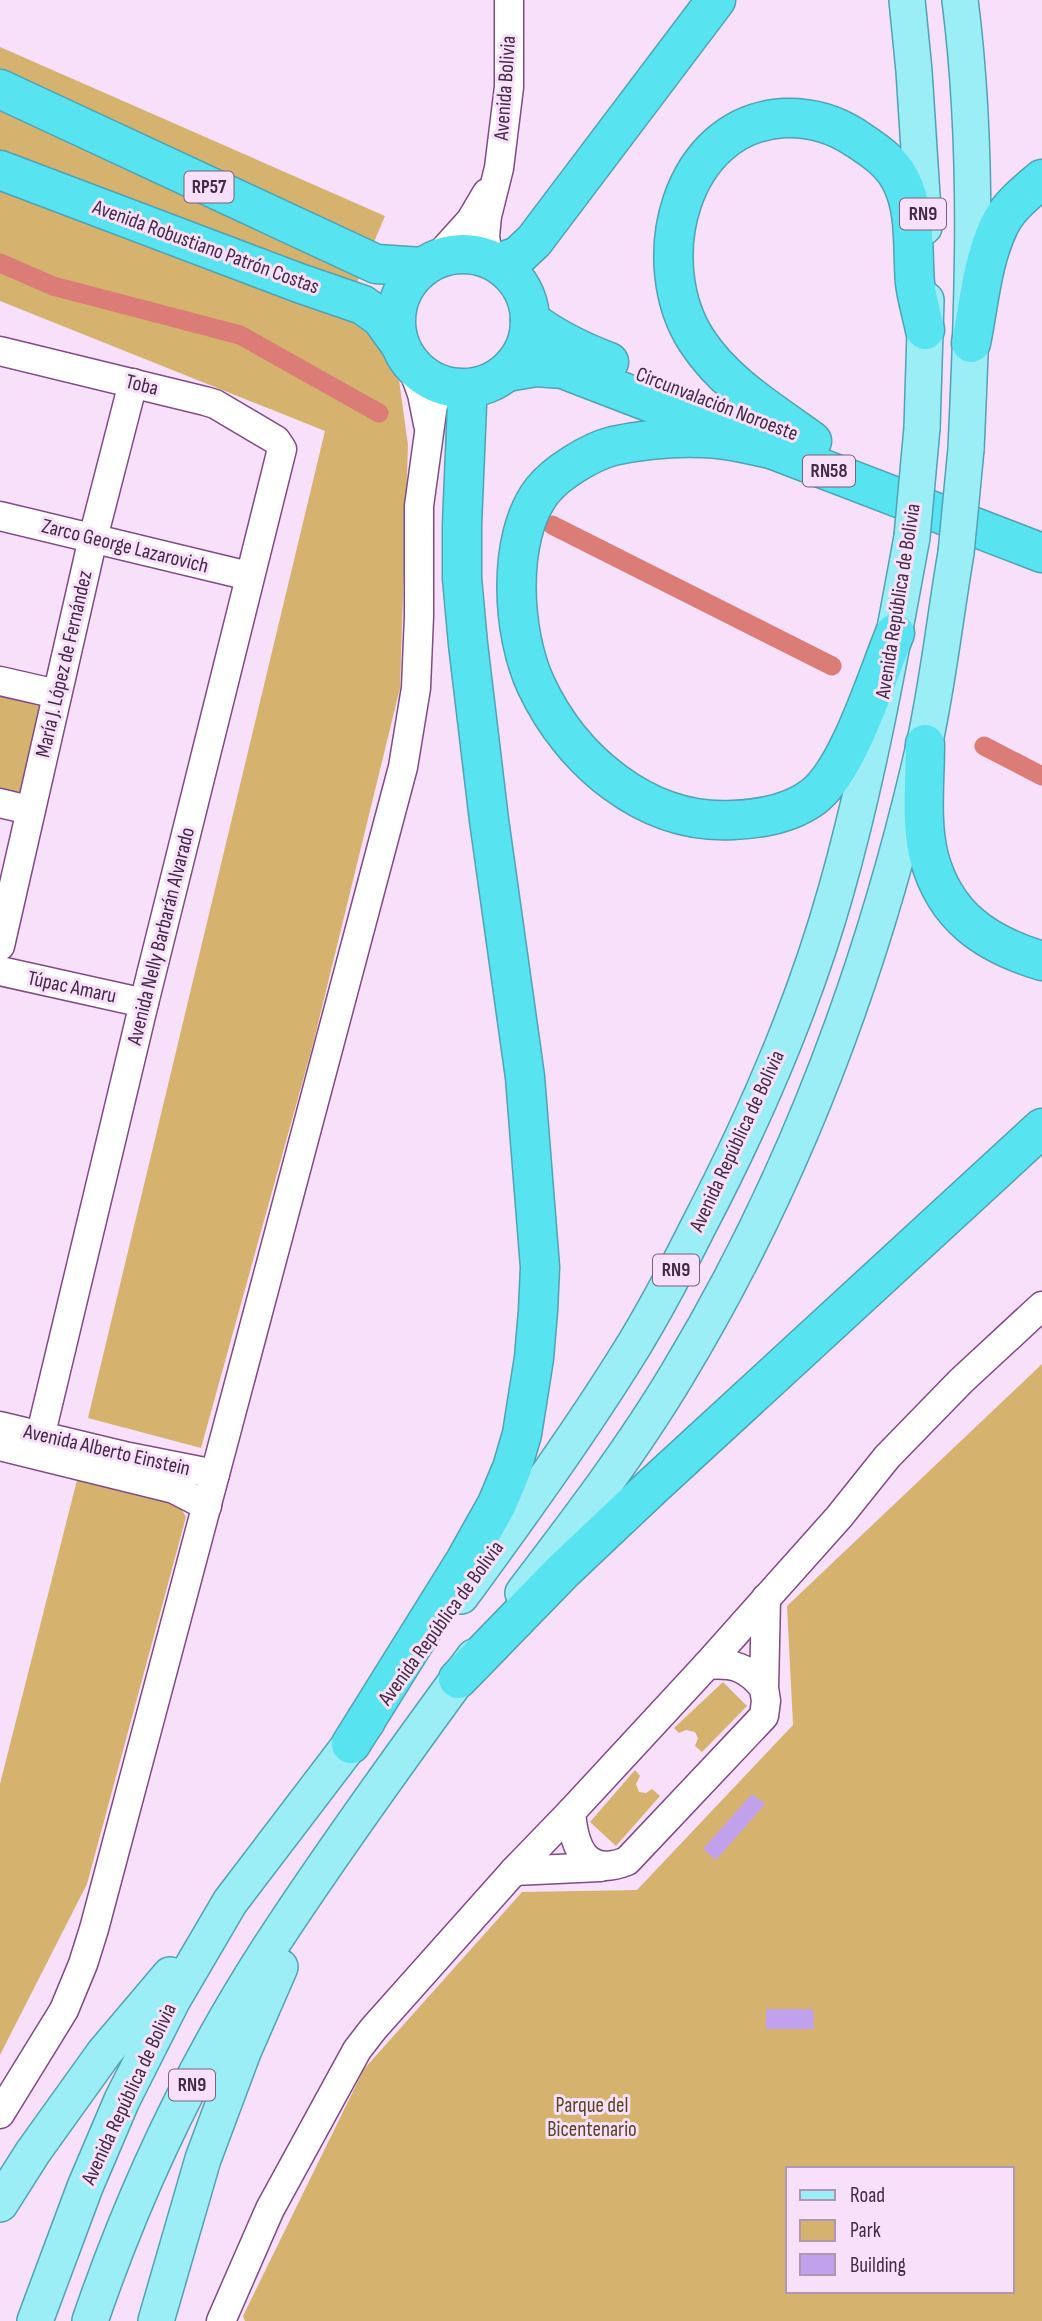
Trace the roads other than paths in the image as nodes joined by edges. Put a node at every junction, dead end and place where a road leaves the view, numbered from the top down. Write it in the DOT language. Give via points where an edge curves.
graph roads {
  1 [pos="509,0"];
  2 [pos="716,0"];
  3 [pos="907,0"];
  4 [pos="960,0"];
  5 [pos="0,89"];
  6 [pos="0,170"];
  7 [pos="497,175"];
  8 [pos="1042,179"];
  9 [pos="493,261"];
  10 [pos="429,263"];
  11 [pos="530,320"];
  12 [pos="925,330"];
  13 [pos="971,343"];
  14 [pos="0,351"];
  15 [pos="405,353"];
  16 [pos="507,372"];
  17 [pos="621,379"];
  18 [pos="133,383"];
  19 [pos="451,387"];
  20 [pos="428,427"];
  21 [pos="276,440"];
  22 [pos="796,446"];
  23 [pos="0,516"];
  24 [pos="1042,530"];
  25 [pos="93,538"];
  26 [pos="1042,553"];
  27 [pos="249,576"];
  28 [pos="895,633"];
  29 [pos="0,681"];
  30 [pos="57,694"];
  31 [pos="925,744"];
  32 [pos="0,803"];
  33 [pos="29,810"];
  34 [pos="0,946"];
  35 [pos="1042,961"];
  36 [pos="0,971"];
  37 [pos="144,1003"];
  38 [pos="1042,1128"];
  39 [pos="1042,1306"];
  40 [pos="0,1426"];
  41 [pos="38,1444"];
  42 [pos="0,1446"];
  43 [pos="215,1474"];
  44 [pos="207,1506"];
  45 [pos="766,1598"];
  46 [pos="707,1665"];
  47 [pos="458,1679"];
  48 [pos="764,1688"];
  49 [pos="351,1744"];
  50 [pos="571,1812"];
  51 [pos="326,1865"];
  52 [pos="600,1867"];
  53 [pos="514,1871"];
  54 [pos="230,1902"];
  55 [pos="0,2115"];
  56 [pos="0,2204"];
  57 [pos="35,2321"];
  58 [pos="90,2321"];
  59 [pos="156,2321"];
  60 [pos="221,2321"];
  1 -- 7 [label="street, Avenida Bolivia" via="509,87"];
  2 -- 9 [label="highway" via="534,241 518,256"];
  3 -- 12 [label="main road, Avenida República de Bolivia / RN9" via="923,215"];
  4 -- 13 [label="main road, RN9" via="971,166"];
  5 -- 10 [label="highway, RP57" via="376,264"];
  6 -- 15 [label="highway, Avenida Robustiano Patrón Costas" via="363,305 382,318"];
  7 -- 9 [label="street, Avenida Bolivia" via="485,236"];
  7 -- 10 [label="street" via="471,220"];
  8 -- 13 [label="highway" via="1002,221 989,254"];
  9 -- 10 [label="highway, RP57" via="458,255"];
  9 -- 11 [label="highway" via="515,278 526,298"];
  10 -- 15 [label="highway" via="408,282 398,301 395,322"];
  11 -- 16 [label="highway" via="524,348"];
  11 -- 17 [label="highway, RN58"];
  12 -- 22 [label="highway" via="916,286 911,209 900,179 880,154 840,128 799,118 769,119 726,138 694,173 683,198 673,271 682,311 713,363"];
  12 -- 28 [label="main road, Avenida República de Bolivia / RN9, bridge" via="912,537"];
  13 -- 31 [label="main road, RN9, bridge" via="956,554"];
  14 -- 18 [label="street, Toba"];
  15 -- 19 [label="highway" via="425,377"];
  15 -- 20 [label="street" via="422,394"];
  16 -- 17 [label="highway, RN58" via="536,367"];
  16 -- 19 [label="highway" via="475,387"];
  17 -- 22 [label="highway, Circunvalación Noroeste / RN58"];
  18 -- 21 [label="street, Toba" via="215,404"];
  18 -- 25 [label="street, María J. López de Fernández"];
  19 -- 20 [label="street" via="433,404"];
  19 -- 49 [label="highway" via="463,395 467,405 462,578 489,820 525,1077 540,1266 538,1311 522,1434 497,1504"];
  20 -- 43 [label="street" via="419,506 416,688 402,767"];
  21 -- 27 [label="street, Avenida Nelly Barbarán Alvarado" via="282,449"];
  22 -- 24 [label="highway, Circunvalación Noroeste / RN58"];
  22 -- 26 [label="highway, Circunvalación Noroeste / RN58"];
  22 -- 28 [label="highway" via="703,438 611,447 577,462 541,492 527,520 515,592 535,683 575,747 634,796 680,815 718,821 750,819 788,811 814,797 854,736"];
  23 -- 25 [label="street, Zarco George Lazarovich"];
  25 -- 27 [label="street, Zarco George Lazarovich"];
  25 -- 30 [label="street, María J. López de Fernández"];
  27 -- 37 [label="street, Avenida Nelly Barbarán Alvarado"];
  28 -- 49 [label="main road, Avenida República de Bolivia / RN9" via="858,812 835,894 774,1068 721,1184 641,1332 594,1406"];
  29 -- 30 [label="street"];
  30 -- 33 [label="street, María J. López de Fernández"];
  31 -- 35 [label="highway" via="926,832 940,886 961,918 983,937"];
  31 -- 47 [label="main road, RN9" via="881,914 812,1107 777,1188 678,1374 599,1494"];
  32 -- 33 [label="street"];
  33 -- 34 [label="street, María J. López de Fernández"];
  36 -- 37 [label="street, Túpac Amaru"];
  37 -- 41 [label="street, Avenida Nelly Barbarán Alvarado"];
  38 -- 47 [label="highway" via="644,1494"];
  39 -- 45 [label="street" via="887,1457"];
  40 -- 41 [label="street, Avenida Alberto Einstein"];
  41 -- 42 [label="street, Avenida Alberto Einstein"];
  41 -- 43 [label="street, Avenida Alberto Einstein"];
  41 -- 44 [label="street, Avenida Alberto Einstein" via="174,1489"];
  43 -- 44 [label="street"];
  44 -- 55 [label="street" via="83,1964 64,2010"];
  45 -- 46 [label="street"];
  45 -- 48 [label="street"];
  46 -- 48 [label="street" via="737,1667 753,1675"];
  46 -- 50 [label="street"];
  47 -- 51 [label="main road, RN9"];
  48 -- 52 [label="street" via="764,1716 714,1771 627,1861"];
  49 -- 54 [label="main road, Avenida República de Bolivia / RN9"];
  50 -- 52 [label="street" via="577,1848"];
  50 -- 53 [label="street"];
  51 -- 58 [label="main road, RN9" via="247,1986 176,2114 131,2210"];
  51 -- 59 [label="main road" via="247,2042 203,2159"];
  52 -- 53 [label="street"];
  53 -- 60 [label="street" via="357,2050 270,2209"];
  54 -- 56 [label="main road" via="104,2053"];
  54 -- 57 [label="main road, Avenida República de Bolivia / RN9" via="172,2001 122,2100"];
}
